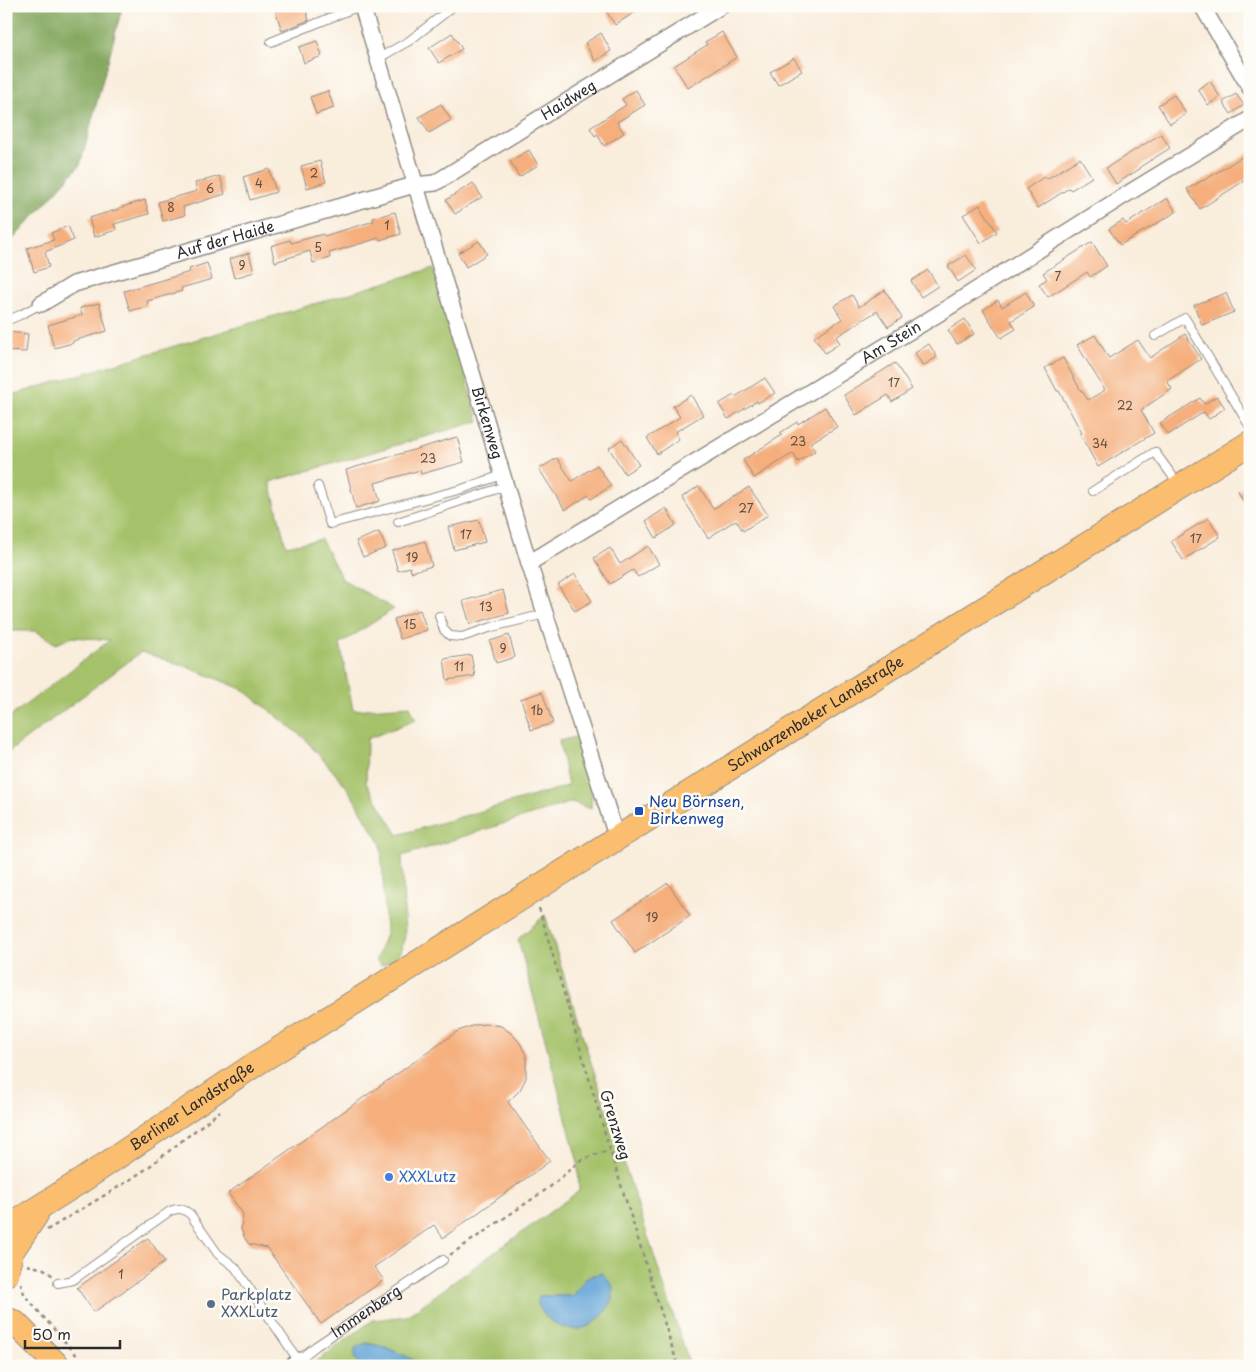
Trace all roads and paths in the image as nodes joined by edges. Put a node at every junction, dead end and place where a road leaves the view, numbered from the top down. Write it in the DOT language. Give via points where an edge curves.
graph roads {
  1 [pos="360,6"];
  2 [pos="721,6"];
  3 [pos="1202,6"];
  4 [pos="450,9"];
  5 [pos="271,42"];
  6 [pos="378,60"];
  7 [pos="1250,88"];
  8 [pos="1250,119"];
  9 [pos="414,185"];
  10 [pos="40,304"];
  11 [pos="6,321"];
  12 [pos="1155,336"];
  13 [pos="1250,427"];
  14 [pos="1250,443"];
  15 [pos="504,480"];
  16 [pos="318,486"];
  17 [pos="1180,486"];
  18 [pos="1093,491"];
  19 [pos="398,522"];
  20 [pos="529,563"];
  21 [pos="545,614"];
  22 [pos="439,616"];
  23 [pos="618,837"];
  24 [pos="533,890"];
  25 [pos="380,986"];
  26 [pos="226,1106"];
  27 [pos="610,1150"];
  28 [pos="43,1205"];
  29 [pos="6,1216"];
  30 [pos="6,1228"];
  31 [pos="42,1234"];
  32 [pos="443,1260"];
  33 [pos="12,1272"];
  34 [pos="58,1283"];
  35 [pos="9,1315"];
  36 [pos="296,1363"];
  37 [pos="58,1366"];
  38 [pos="86,1366"];
  39 [pos="678,1366"];
  1 -- 5 [label="lane"];
  1 -- 6 [label="street, Birkenweg"];
  2 -- 9 [label="street, Haidweg" via="435,183"];
  3 -- 7 [label="street"];
  4 -- 6 [label="lane"];
  6 -- 9 [label="street, Birkenweg"];
  8 -- 20 [label="street, Am Stein"];
  9 -- 10 [label="street, Auf der Haide" via="74,284"];
  9 -- 15 [label="street, Birkenweg"];
  10 -- 11 [label="lane"];
  12 -- 13 [label="lane" via="1185,318"];
  14 -- 17 [label="main road, Schwarzenbeker Landstraße"];
  15 -- 16 [label="lane" via="330,524"];
  15 -- 19 [label="lane"];
  15 -- 20 [label="street, Birkenweg"];
  17 -- 18 [label="lane" via="1155,452"];
  17 -- 23 [label="main road, Schwarzenbeker Landstraße"];
  20 -- 21 [label="street, Birkenweg"];
  21 -- 22 [label="lane" via="462,637 450,636"];
  21 -- 23 [label="street, Birkenweg"];
  23 -- 24 [label="main road, Schwarzenbeker Landstraße"];
  24 -- 25 [label="main road, Schwarzenbeker Landstraße"];
  24 -- 27 [label="path, Grenzweg"];
  25 -- 28 [label="main road, Berliner Landstraße"];
  26 -- 31 [label="path" via="146,1169"];
  27 -- 32 [label="path" via="582,1159 550,1187"];
  27 -- 39 [label="path, Grenzweg"];
  28 -- 29 [label="main road"];
  28 -- 30 [label="main road, Berliner Landstraße"];
  28 -- 33 [label="main road" via="11,1252"];
  32 -- 36 [label="lane, Immenberg"];
  33 -- 34 [label="path" via="44,1269"];
  33 -- 38 [label="path" via="26,1297"];
  34 -- 36 [label="lane" via="73,1280 170,1211 185,1210 218,1254 235,1267"];
  35 -- 37 [label="main road"];
}
